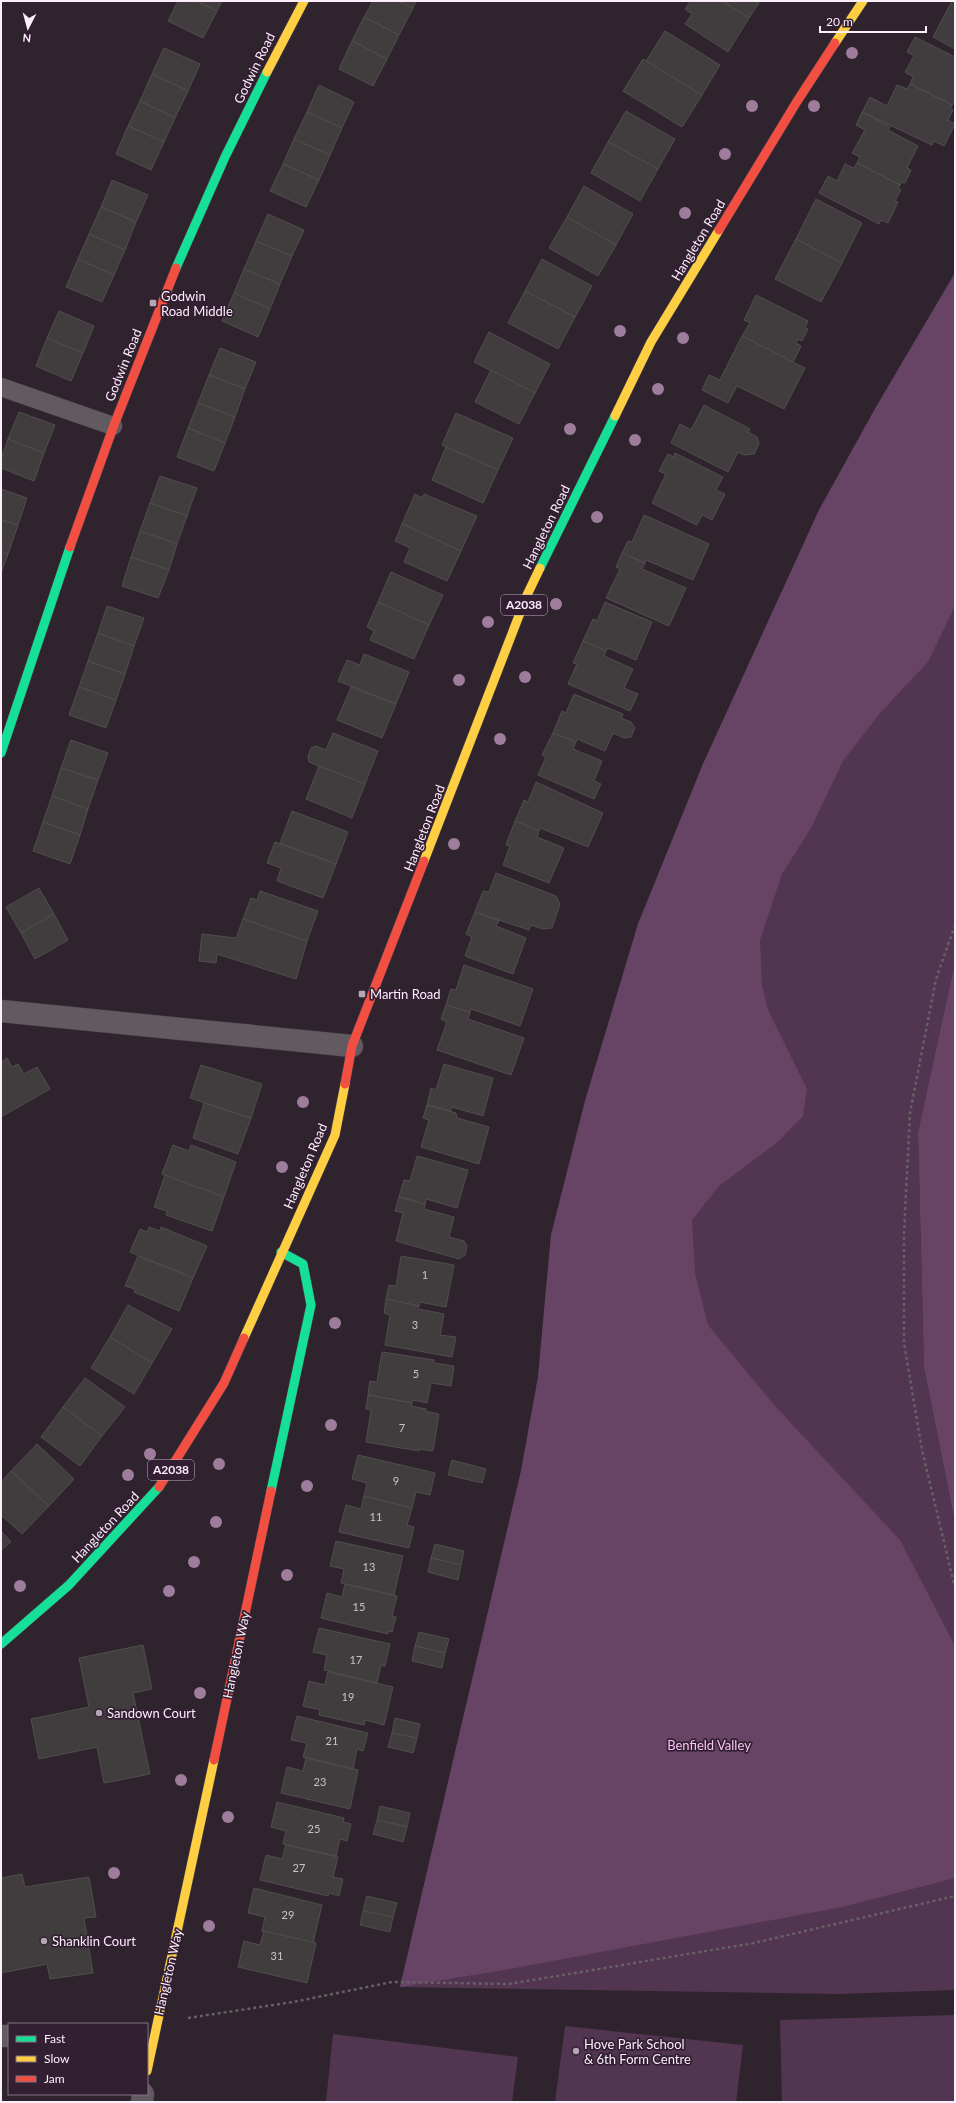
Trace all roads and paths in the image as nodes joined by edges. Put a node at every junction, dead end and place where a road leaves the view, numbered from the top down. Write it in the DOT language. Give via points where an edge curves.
graph roads {
  1 [pos="304,1"];
  2 [pos="863,1"];
  3 [pos="1,386"];
  4 [pos="113,426"];
  5 [pos="1,753"];
  6 [pos="955,925"];
  7 [pos="1,1012"];
  8 [pos="352,1046"];
  9 [pos="281,1252"];
  10 [pos="955,1588"];
  11 [pos="1,1644"];
  12 [pos="955,1896"];
  13 [pos="156,2023"];
  14 [pos="149,2048"];
  15 [pos="148,2060"];
  1 -- 4 [label="main road, Godwin Road" via="270,63 186,243"];
  2 -- 8 [label="main road, Hangleton Road / A2038" via="796,103 651,342 527,595"];
  3 -- 4 [label="lane"];
  4 -- 5 [label="main road, Godwin Road"];
  6 -- 10 [label="path" via="936,979 910,1113 904,1248 904,1343 922,1450"];
  7 -- 8 [label="street"];
  8 -- 9 [label="main road, Hangleton Road / A2038" via="335,1135"];
  9 -- 11 [label="main road, Hangleton Road / A2038" via="224,1383 160,1486 69,1585"];
  9 -- 13 [label="main road, Hangleton Way" via="303,1264 311,1305"];
  12 -- 13 [label="path" via="754,1943 509,1984 392,1982 293,2002"];
  13 -- 14 [label="main road, Hangleton Way"];
  14 -- 15 [label="main road, Hangleton Way"];
}
